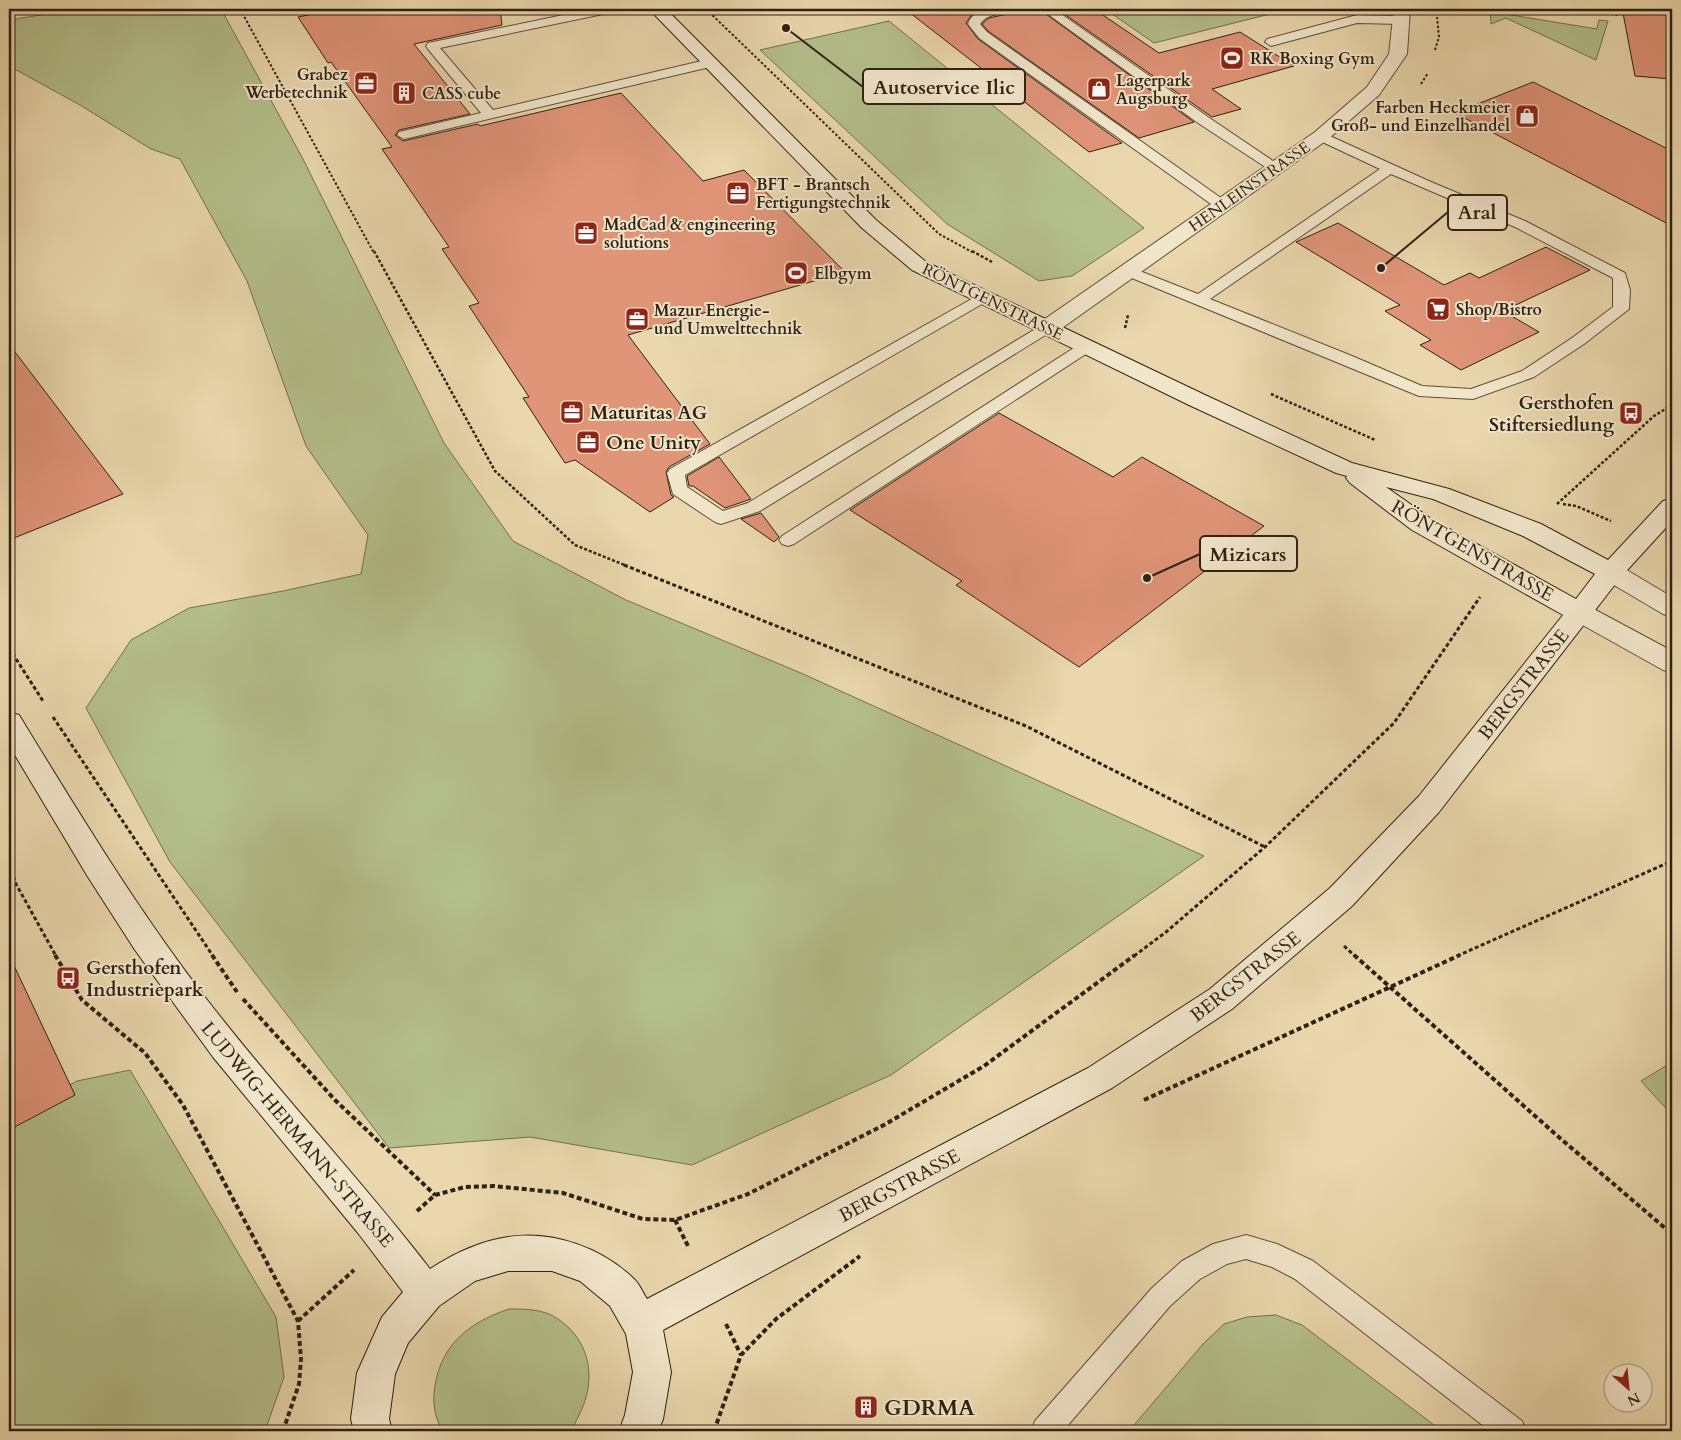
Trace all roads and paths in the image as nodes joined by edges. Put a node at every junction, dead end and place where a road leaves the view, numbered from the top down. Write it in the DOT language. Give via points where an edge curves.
graph roads {
  1 [pos="608,9"];
  2 [pos="657,9"];
  3 [pos="1003,9"];
  4 [pos="1047,9"];
  5 [pos="593,10"];
  6 [pos="1402,14"];
  7 [pos="1610,14"];
  8 [pos="1620,15"];
  9 [pos="1271,42"];
  10 [pos="710,63"];
  11 [pos="490,115"];
  12 [pos="404,135"];
  13 [pos="1321,136"];
  14 [pos="1275,167"];
  15 [pos="1390,168"];
  16 [pos="1223,206"];
  17 [pos="1127,271"];
  18 [pos="984,297"];
  19 [pos="1199,300"];
  20 [pos="1047,328"];
  21 [pos="1086,347"];
  22 [pos="1672,405"];
  23 [pos="1344,468"];
  24 [pos="1557,504"];
  25 [pos="1672,506"];
  26 [pos="788,540"];
  27 [pos="1500,568"];
  28 [pos="1610,572"];
  29 [pos="1672,608"];
  30 [pos="1579,612"];
  31 [pos="9,648"];
  32 [pos="1672,663"];
  33 [pos="45,704"];
  34 [pos="50,712"];
  35 [pos="9,722"];
  36 [pos="1672,861"];
  37 [pos="9,864"];
  38 [pos="1315,920"];
  39 [pos="1389,986"];
  40 [pos="1141,1102"];
  41 [pos="1672,1234"];
  42 [pos="864,1253"];
  43 [pos="426,1293"];
  44 [pos="640,1322"];
  45 [pos="283,1431"];
  46 [pos="373,1431"];
  47 [pos="638,1431"];
  48 [pos="714,1431"];
  49 [pos="1045,1431"];
  50 [pos="1512,1431"];
  1 -- 5 [label="lane"];
  2 -- 10 [label="street, RÖNTGENSTRASSE"];
  3 -- 16 [label="lane" via="983,14 975,20 974,24 983,35"];
  4 -- 14 [label="lane"];
  5 -- 11 [label="lane" via="432,46"];
  6 -- 9 [label="lane" via="1357,19"];
  6 -- 13 [label="street, HENLEINSTRASSE" via="1398,54 1373,91"];
  7 -- 8 [label="path"];
  10 -- 11 [label="lane"];
  10 -- 18 [label="street, RÖNTGENSTRASSE" via="869,224 919,266"];
  11 -- 12 [label="lane"];
  13 -- 14 [label="street, HENLEINSTRASSE"];
  13 -- 15 [label="lane"];
  14 -- 16 [label="street, HENLEINSTRASSE"];
  15 -- 19 [label="lane"];
  15 -- 19 [label="lane" via="1520,224 1620,276 1621,309 1528,374 1473,394 1419,391"];
  16 -- 17 [label="street, HENLEINSTRASSE"];
  17 -- 19 [label="lane"];
  17 -- 20 [label="street, HENLEINSTRASSE"];
  18 -- 20 [label="street, RÖNTGENSTRASSE"];
  18 -- 20 [label="lane" via="676,473 679,490 721,518 754,507"];
  20 -- 21 [label="street, RÖNTGENSTRASSE"];
  21 -- 23 [label="street, RÖNTGENSTRASSE"];
  21 -- 26 [label="lane"];
  22 -- 24 [label="path" via="1654,416"];
  23 -- 27 [label="street, RÖNTGENSTRASSE" via="1422,524"];
  23 -- 28 [label="street, RÖNTGENSTRASSE" via="1440,494 1532,530"];
  25 -- 28 [label="street, BERGSTRASSE"];
  27 -- 30 [label="street, RÖNTGENSTRASSE"];
  27 -- 34 [label="path" via="1394,723 1265,847 1166,932 984,1066 893,1120 748,1194 675,1220 644,1219 563,1193 494,1186 465,1187 435,1194 335,1100 239,995"];
  28 -- 29 [label="street, RÖNTGENSTRASSE"];
  28 -- 30 [label="street, BERGSTRASSE"];
  30 -- 32 [label="street, RÖNTGENSTRASSE"];
  30 -- 38 [label="street, BERGSTRASSE" via="1429,804"];
  31 -- 33 [label="path"];
  35 -- 43 [label="street, LUDWIG-HERMANN-STRASSE" via="121,904 196,1010 276,1111 386,1239"];
  36 -- 39 [label="path"];
  37 -- 45 [label="path" via="16,884 82,1000 145,1053 182,1105 298,1322 301,1359 298,1384"];
  38 -- 39 [label="path"];
  38 -- 44 [label="street, BERGSTRASSE" via="1220,999 1100,1078"];
  39 -- 40 [label="path"];
  39 -- 41 [label="path"];
  42 -- 48 [label="path" via="776,1319 741,1355"];
  43 -- 44 [label="street" via="474,1264 508,1254 552,1254 591,1267 623,1293"];
  43 -- 46 [label="street" via="395,1330 376,1373 370,1419"];
  44 -- 47 [label="street" via="652,1372 644,1419"];
  49 -- 50 [label="lane" via="1162,1297 1191,1270 1222,1253 1246,1247 1277,1256 1304,1270"];
}
